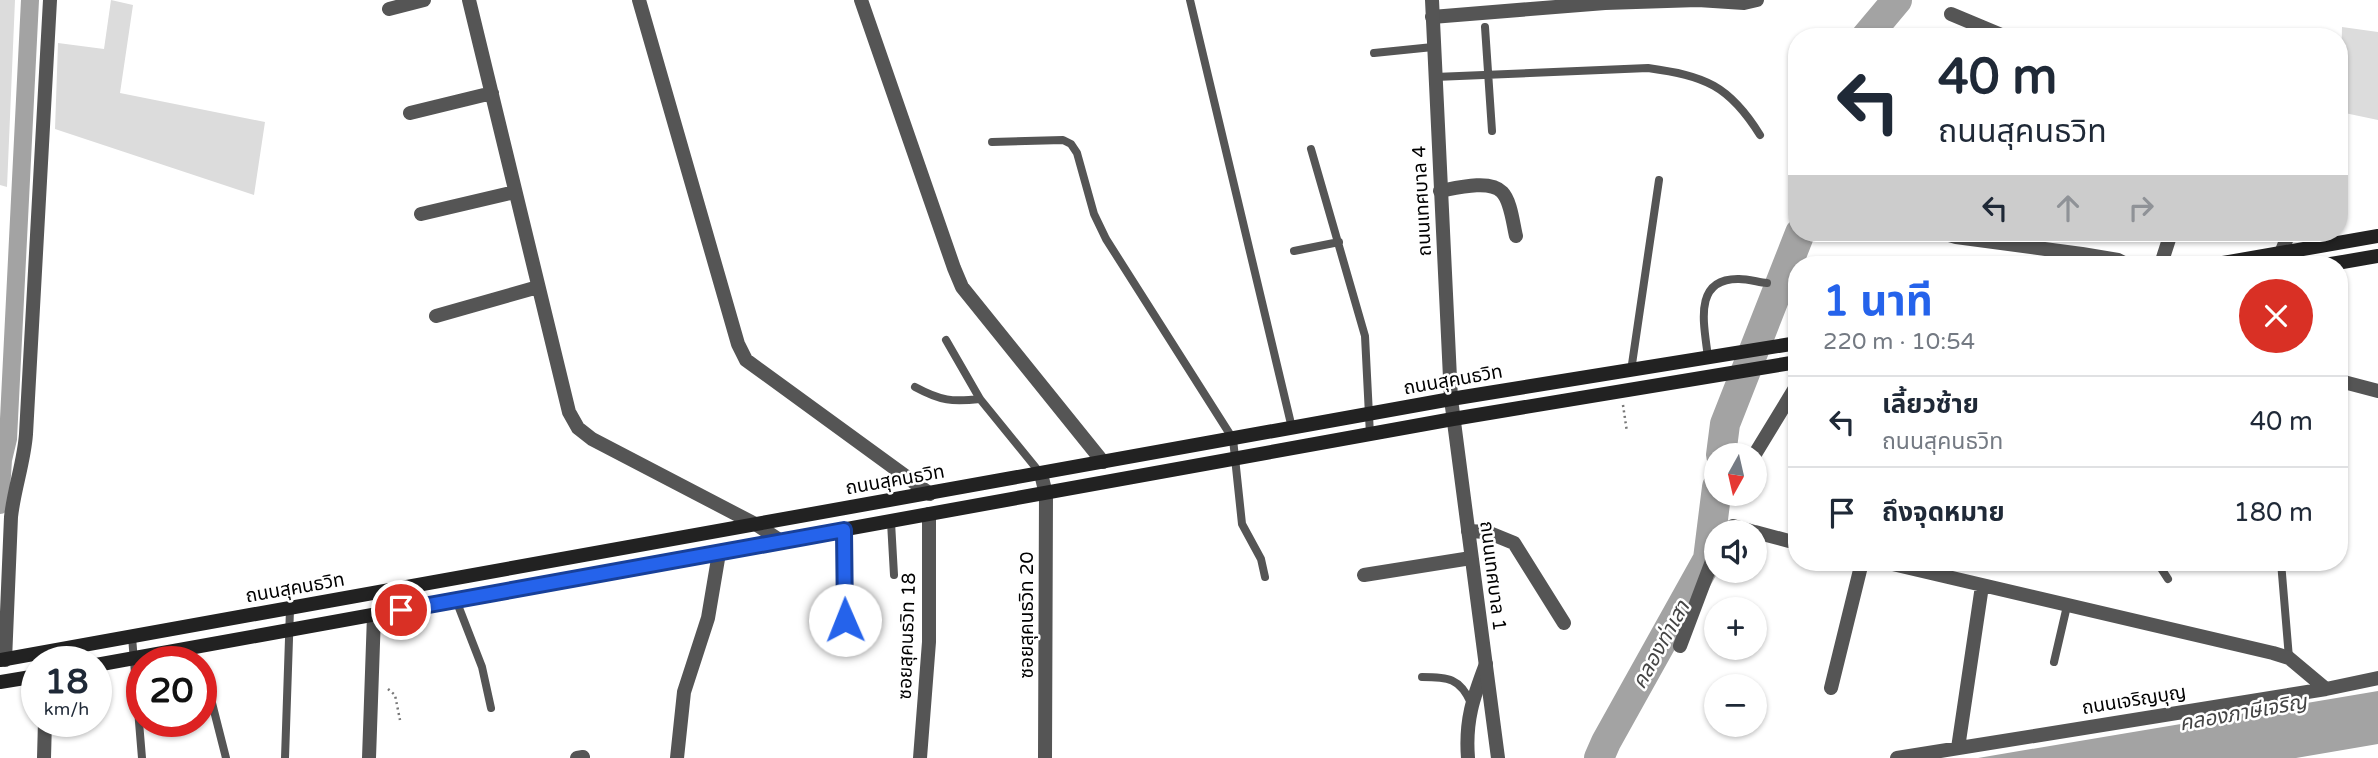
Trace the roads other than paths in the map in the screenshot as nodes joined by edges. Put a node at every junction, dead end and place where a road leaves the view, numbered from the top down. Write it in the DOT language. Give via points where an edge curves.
graph roads {
  1 [pos="50,0"];
  2 [pos="424,0"];
  3 [pos="469,0"];
  4 [pos="639,0"];
  5 [pos="861,0"];
  6 [pos="1190,0"];
  7 [pos="1432,0"];
  8 [pos="1757,0"];
  9 [pos="389,9"];
  10 [pos="1951,14"];
  11 [pos="1432,17"];
  12 [pos="1485,27"];
  13 [pos="1984,28"];
  14 [pos="1433,47"];
  15 [pos="1374,53"];
  16 [pos="1488,75"];
  17 [pos="1435,77"];
  18 [pos="492,93"];
  19 [pos="410,113"];
  20 [pos="1493,131"];
  21 [pos="1760,135"];
  22 [pos="992,142"];
  23 [pos="1311,149"];
  24 [pos="1659,180"];
  25 [pos="1440,191"];
  26 [pos="515,192"];
  27 [pos="421,214"];
  28 [pos="1516,236"];
  29 [pos="2378,236"];
  30 [pos="2348,241"];
  31 [pos="1339,242"];
  32 [pos="1993,242"];
  33 [pos="2285,242"];
  34 [pos="2344,242"];
  35 [pos="1294,251"];
  36 [pos="2281,253"];
  37 [pos="2094,256"];
  38 [pos="2264,256"];
  39 [pos="2378,256"];
  40 [pos="2348,261"];
  41 [pos="1767,283"];
  42 [pos="538,287"];
  43 [pos="436,316"];
  44 [pos="946,340"];
  45 [pos="1788,345"];
  46 [pos="1708,358"];
  47 [pos="1788,364"];
  48 [pos="1625,372"];
  49 [pos="2348,383"];
  50 [pos="915,387"];
  51 [pos="1622,391"];
  52 [pos="2378,391"];
  53 [pos="981,399"];
  54 [pos="1451,399"];
  55 [pos="1788,399"];
  56 [pos="1368,414"];
  57 [pos="1453,419"];
  58 [pos="1292,428"];
  59 [pos="1370,435"];
  60 [pos="1233,439"];
  61 [pos="1762,443"];
  62 [pos="1236,459"];
  63 [pos="1103,463"];
  64 [pos="1041,474"];
  65 [pos="930,494"];
  66 [pos="1046,494"];
  67 [pos="929,514"];
  68 [pos="891,522"];
  69 [pos="757,524"];
  70 [pos="844,530"];
  71 [pos="1468,531"];
  72 [pos="1767,535"];
  73 [pos="781,541"];
  74 [pos="1788,541"];
  75 [pos="719,553"];
  76 [pos="1471,558"];
  77 [pos="1860,571"];
  78 [pos="1921,571"];
  79 [pos="2163,571"];
  80 [pos="2282,571"];
  81 [pos="894,575"];
  82 [pos="1364,575"];
  83 [pos="1265,577"];
  84 [pos="2168,579"];
  85 [pos="1704,582"];
  86 [pos="1982,586"];
  87 [pos="456,600"];
  88 [pos="2067,606"];
  89 [pos="289,609"];
  90 [pos="374,615"];
  91 [pos="1564,623"];
  92 [pos="289,630"];
  93 [pos="132,637"];
  94 [pos="846,643"];
  95 [pos="133,646"];
  96 [pos="200,646"];
  97 [pos="1680,646"];
  98 [pos="2288,658"];
  99 [pos="3,660"];
  100 [pos="2054,662"];
  101 [pos="1486,664"];
  102 [pos="1422,677"];
  103 [pos="2378,678"];
  104 [pos="21,679"];
  105 [pos="0,682"];
  106 [pos="1831,688"];
  107 [pos="2326,689"];
  108 [pos="1471,703"];
  109 [pos="491,708"];
  110 [pos="217,723"];
  111 [pos="45,737"];
  112 [pos="141,737"];
  113 [pos="1958,748"];
  114 [pos="44,758"];
  115 [pos="142,758"];
  116 [pos="226,758"];
  117 [pos="285,758"];
  118 [pos="369,758"];
  119 [pos="677,758"];
  120 [pos="920,758"];
  121 [pos="1045,758"];
  122 [pos="1468,758"];
  123 [pos="1498,758"];
  124 [pos="1897,758"];
  1 -- 99 [label="street" via="26,434 11,517"];
  2 -- 9 [label="street"];
  3 -- 18 [label="street"];
  4 -- 65 [label="street" via="746,360"];
  5 -- 63 [label="street" via="962,287"];
  6 -- 58 [label="lane"];
  7 -- 11 [label="street, ถนนเทศบาล 4"];
  8 -- 11 [label="street" via="1605,3"];
  10 -- 13 [label="street"];
  11 -- 14 [label="street, ถนนเทศบาล 4"];
  12 -- 16 [label="lane"];
  14 -- 15 [label="lane"];
  14 -- 17 [label="street, ถนนเทศบาล 4"];
  16 -- 17 [label="lane"];
  16 -- 20 [label="lane"];
  16 -- 21 [label="lane" via="1648,68 1683,73 1708,81 1732,97"];
  17 -- 25 [label="street, ถนนเทศบาล 4"];
  18 -- 19 [label="street"];
  18 -- 26 [label="street"];
  22 -- 60 [label="lane" via="1063,140 1071,144 1106,239"];
  23 -- 31 [label="lane"];
  24 -- 48 [label="lane"];
  25 -- 28 [label="street" via="1471,185 1502,191"];
  25 -- 54 [label="street, ถนนเทศบาล 4"];
  26 -- 27 [label="street"];
  26 -- 42 [label="street"];
  29 -- 30 [label="main road"];
  31 -- 35 [label="lane"];
  31 -- 56 [label="lane" via="1365,336"];
  32 -- 37 [label="street"];
  33 -- 36 [label="street"];
  34 -- 36 [label="main road"];
  36 -- 38 [label="main road"];
  39 -- 40 [label="main road"];
  41 -- 46 [label="lane" via="1738,279 1721,282 1707,293 1703,309"];
  42 -- 43 [label="street"];
  42 -- 69 [label="street" via="569,412 578,429"];
  44 -- 53 [label="lane"];
  45 -- 46 [label="main road, ถนนสุคนธวิท"];
  46 -- 48 [label="main road, ถนนสุคนธวิท"];
  47 -- 51 [label="main road, ถนนสุคนธวิท"];
  48 -- 51 [label="street"];
  48 -- 54 [label="main road, ถนนสุคนธวิท"];
  49 -- 52 [label="street"];
  50 -- 53 [label="lane" via="948,401"];
  51 -- 57 [label="main road, ถนนสุคนธวิท"];
  53 -- 64 [label="lane"];
  54 -- 56 [label="main road, ถนนสุคนธวิท"];
  54 -- 57 [label="street, ถนนเทศบาล 1"];
  55 -- 61 [label="street"];
  56 -- 58 [label="main road, ถนนสุคนธวิท"];
  56 -- 59 [label="lane"];
  57 -- 59 [label="main road, ถนนสุคนธวิท"];
  57 -- 71 [label="street, ถนนเทศบาล 1"];
  58 -- 60 [label="main road, ถนนสุคนธวิท"];
  59 -- 62 [label="main road, ถนนสุคนธวิท"];
  60 -- 62 [label="lane"];
  60 -- 63 [label="main road, ถนนสุคนธวิท"];
  62 -- 66 [label="main road, ถนนสุคนธวิท"];
  62 -- 83 [label="lane" via="1242,524"];
  63 -- 64 [label="main road, ถนนสุคนธวิท"];
  64 -- 65 [label="main road, ถนนสุคนธวิท"];
  64 -- 66 [label="street, ซอยสุคนธวิท 20"];
  65 -- 69 [label="main road, ถนนสุคนธวิท"];
  66 -- 67 [label="main road, ถนนสุคนธวิท"];
  66 -- 121 [label="street, ซอยสุคนธวิท 20"];
  67 -- 68 [label="main road, ถนนสุคนธวิท"];
  67 -- 120 [label="street, ซอยสุคนธวิท 18" via="929,642"];
  68 -- 70 [label="main road, ถนนสุคนธวิท"];
  68 -- 81 [label="lane"];
  69 -- 73 [label="street"];
  69 -- 89 [label="main road, ถนนสุคนธวิท"];
  70 -- 73 [label="main road, ถนนสุคนธวิท"];
  70 -- 94 [label="lane"];
  71 -- 76 [label="street, ถนนเทศบาล 1"];
  71 -- 91 [label="street" via="1487,532 1514,543"];
  72 -- 74 [label="street"];
  73 -- 75 [label="main road, ถนนสุคนธวิท"];
  75 -- 87 [label="main road, ถนนสุคนธวิท"];
  75 -- 119 [label="street" via="708,618 684,692"];
  76 -- 82 [label="street"];
  76 -- 101 [label="street, ถนนเทศบาล 1"];
  77 -- 106 [label="street"];
  78 -- 86 [label="street"];
  79 -- 84 [label="lane"];
  80 -- 98 [label="lane"];
  85 -- 97 [label="street"];
  86 -- 88 [label="street"];
  86 -- 113 [label="street"];
  87 -- 90 [label="main road, ถนนสุคนธวิท"];
  87 -- 109 [label="lane" via="482,667"];
  88 -- 98 [label="street"];
  88 -- 100 [label="lane"];
  89 -- 92 [label="lane"];
  89 -- 93 [label="main road, ถนนสุคนธวิท"];
  90 -- 92 [label="main road, ถนนสุคนธวิท"];
  90 -- 118 [label="street"];
  92 -- 96 [label="main road, ถนนสุคนธวิท"];
  92 -- 117 [label="lane"];
  93 -- 95 [label="lane"];
  93 -- 99 [label="main road, ถนนสุคนธวิท"];
  98 -- 107 [label="street"];
  101 -- 108 [label="street"];
  101 -- 123 [label="street, ถนนเทศบาล 1"];
  102 -- 108 [label="lane" via="1456,682"];
  103 -- 107 [label="street, ถนนเจริญบุญ"];
  104 -- 105 [label="main road"];
  107 -- 113 [label="street, ถนนเจริญบุญ"];
  108 -- 122 [label="street"];
  110 -- 116 [label="lane"];
  111 -- 114 [label="street"];
  112 -- 115 [label="lane"];
  113 -- 124 [label="street, ถนนเจริญบุญ"];
}
